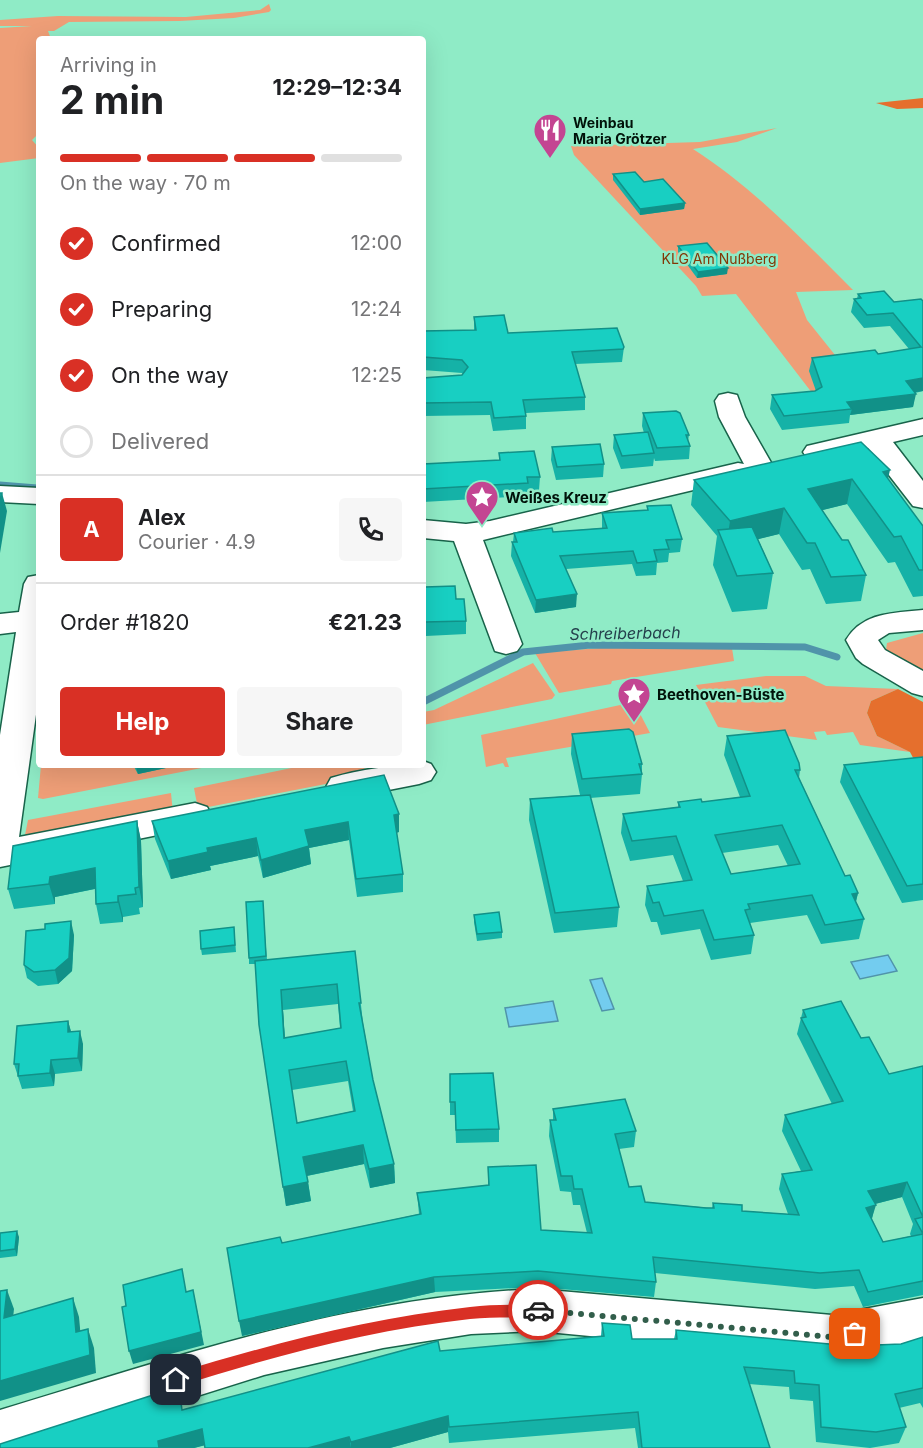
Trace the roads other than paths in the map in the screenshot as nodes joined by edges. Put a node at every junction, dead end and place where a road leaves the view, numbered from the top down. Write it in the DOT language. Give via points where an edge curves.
graph roads {
  1 [pos="728,401"];
  2 [pos="923,427"];
  3 [pos="875,439"];
  4 [pos="777,462"];
  5 [pos="0,494"];
  6 [pos="36,496"];
  7 [pos="923,500"];
  8 [pos="426,530"];
  9 [pos="466,533"];
  10 [pos="36,606"];
  11 [pos="923,620"];
  12 [pos="34,621"];
  13 [pos="0,624"];
  14 [pos="506,644"];
  15 [pos="923,685"];
  16 [pos="419,772"];
  17 [pos="315,793"];
  18 [pos="221,811"];
  19 [pos="1,838"];
  20 [pos="923,1320"];
  21 [pos="0,1434"];
  1 -- 4 [label="street" via="732,417"];
  2 -- 3 [label="street"];
  3 -- 4 [label="street"];
  3 -- 7 [label="street"];
  4 -- 9 [label="street" via="491,531"];
  5 -- 6 [label="street"];
  8 -- 9 [label="street"];
  9 -- 14 [label="street"];
  10 -- 12 [label="street"];
  11 -- 15 [label="street" via="877,627 864,634 862,640 874,657"];
  12 -- 13 [label="street"];
  12 -- 19 [label="street"];
  16 -- 17 [label="street"];
  18 -- 19 [label="street"];
  20 -- 21 [label="street" via="832,1337 537,1310 471,1313 383,1326 264,1353"];
}
